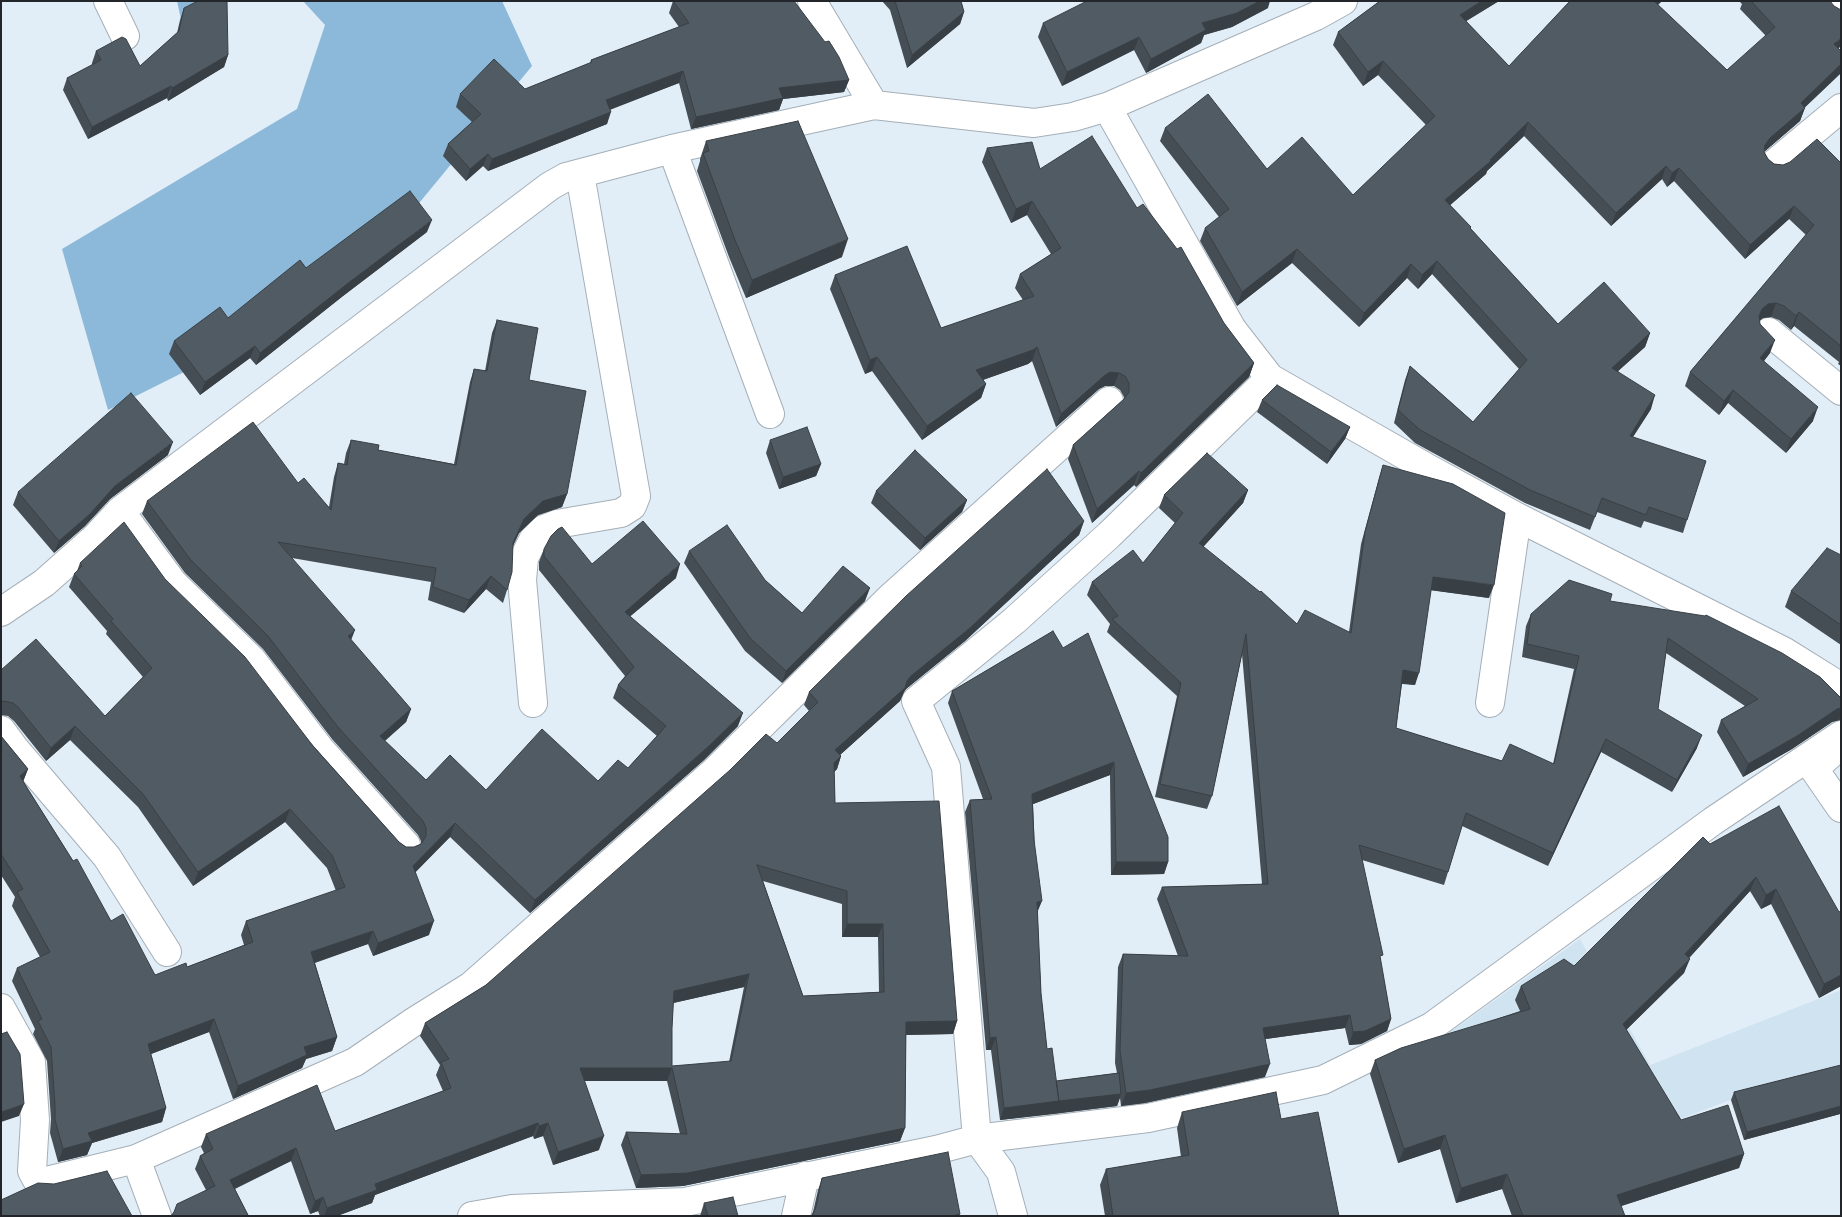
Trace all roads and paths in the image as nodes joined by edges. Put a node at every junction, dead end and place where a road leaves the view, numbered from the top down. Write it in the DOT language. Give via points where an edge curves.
graph roads {
  1 [pos="108,1"];
  2 [pos="812,1"];
  3 [pos="1342,1"];
  4 [pos="1834,1"];
  5 [pos="1841,9"];
  6 [pos="125,36"];
  7 [pos="874,105"];
  8 [pos="1107,107"];
  9 [pos="1841,108"];
  10 [pos="672,149"];
  11 [pos="1775,163"];
  12 [pos="580,174"];
  13 [pos="1769,332"];
  14 [pos="1270,378"];
  15 [pos="1841,391"];
  16 [pos="1109,401"];
  17 [pos="770,414"];
  18 [pos="120,511"];
  19 [pos="1517,518"];
  20 [pos="1,612"];
  21 [pos="1841,687"];
  22 [pos="533,703"];
  23 [pos="1490,703"];
  24 [pos="1,730"];
  25 [pos="1841,735"];
  26 [pos="1841,745"];
  27 [pos="1841,808"];
  28 [pos="406,844"];
  29 [pos="168,952"];
  30 [pos="1,1008"];
  31 [pos="977,1139"];
  32 [pos="136,1159"];
  33 [pos="804,1176"];
  34 [pos="157,1216"];
  35 [pos="472,1216"];
  36 [pos="796,1216"];
  37 [pos="1013,1216"];
  1 -- 6 [label="street"];
  2 -- 7 [label="street"];
  3 -- 8 [label="street" via="1316,16"];
  4 -- 5 [label="street"];
  7 -- 8 [label="street" via="1034,123"];
  7 -- 10 [label="street"];
  8 -- 14 [label="street" via="1232,329"];
  9 -- 11 [label="street"];
  10 -- 12 [label="street"];
  10 -- 17 [label="street"];
  12 -- 18 [label="street" via="550,186"];
  12 -- 22 [label="street" via="636,496 632,506 620,513 544,529 533,540 524,558 522,580"];
  13 -- 15 [label="street"];
  14 -- 19 [label="street"];
  14 -- 31 [label="street" via="1109,535 1014,621 916,701 946,767"];
  16 -- 32 [label="street" via="890,598 715,771 471,986 355,1062"];
  18 -- 20 [label="street" via="44,583"];
  18 -- 28 [label="street" via="173,583 252,660 320,748"];
  19 -- 21 [label="street" via="1785,652"];
  19 -- 23 [label="street"];
  24 -- 29 [label="street" via="107,857"];
  25 -- 31 [label="street" via="1713,821 1431,1027 1324,1080 1148,1118"];
  26 -- 27 [label="street" via="1814,770"];
  30 -- 32 [label="street" via="31,1062 32,1171 37,1180 46,1181"];
  31 -- 33 [label="street"];
  31 -- 37 [label="street" via="1001,1172"];
  32 -- 34 [label="street"];
  33 -- 35 [label="street" via="685,1202 512,1209"];
  33 -- 36 [label="street"];
}
